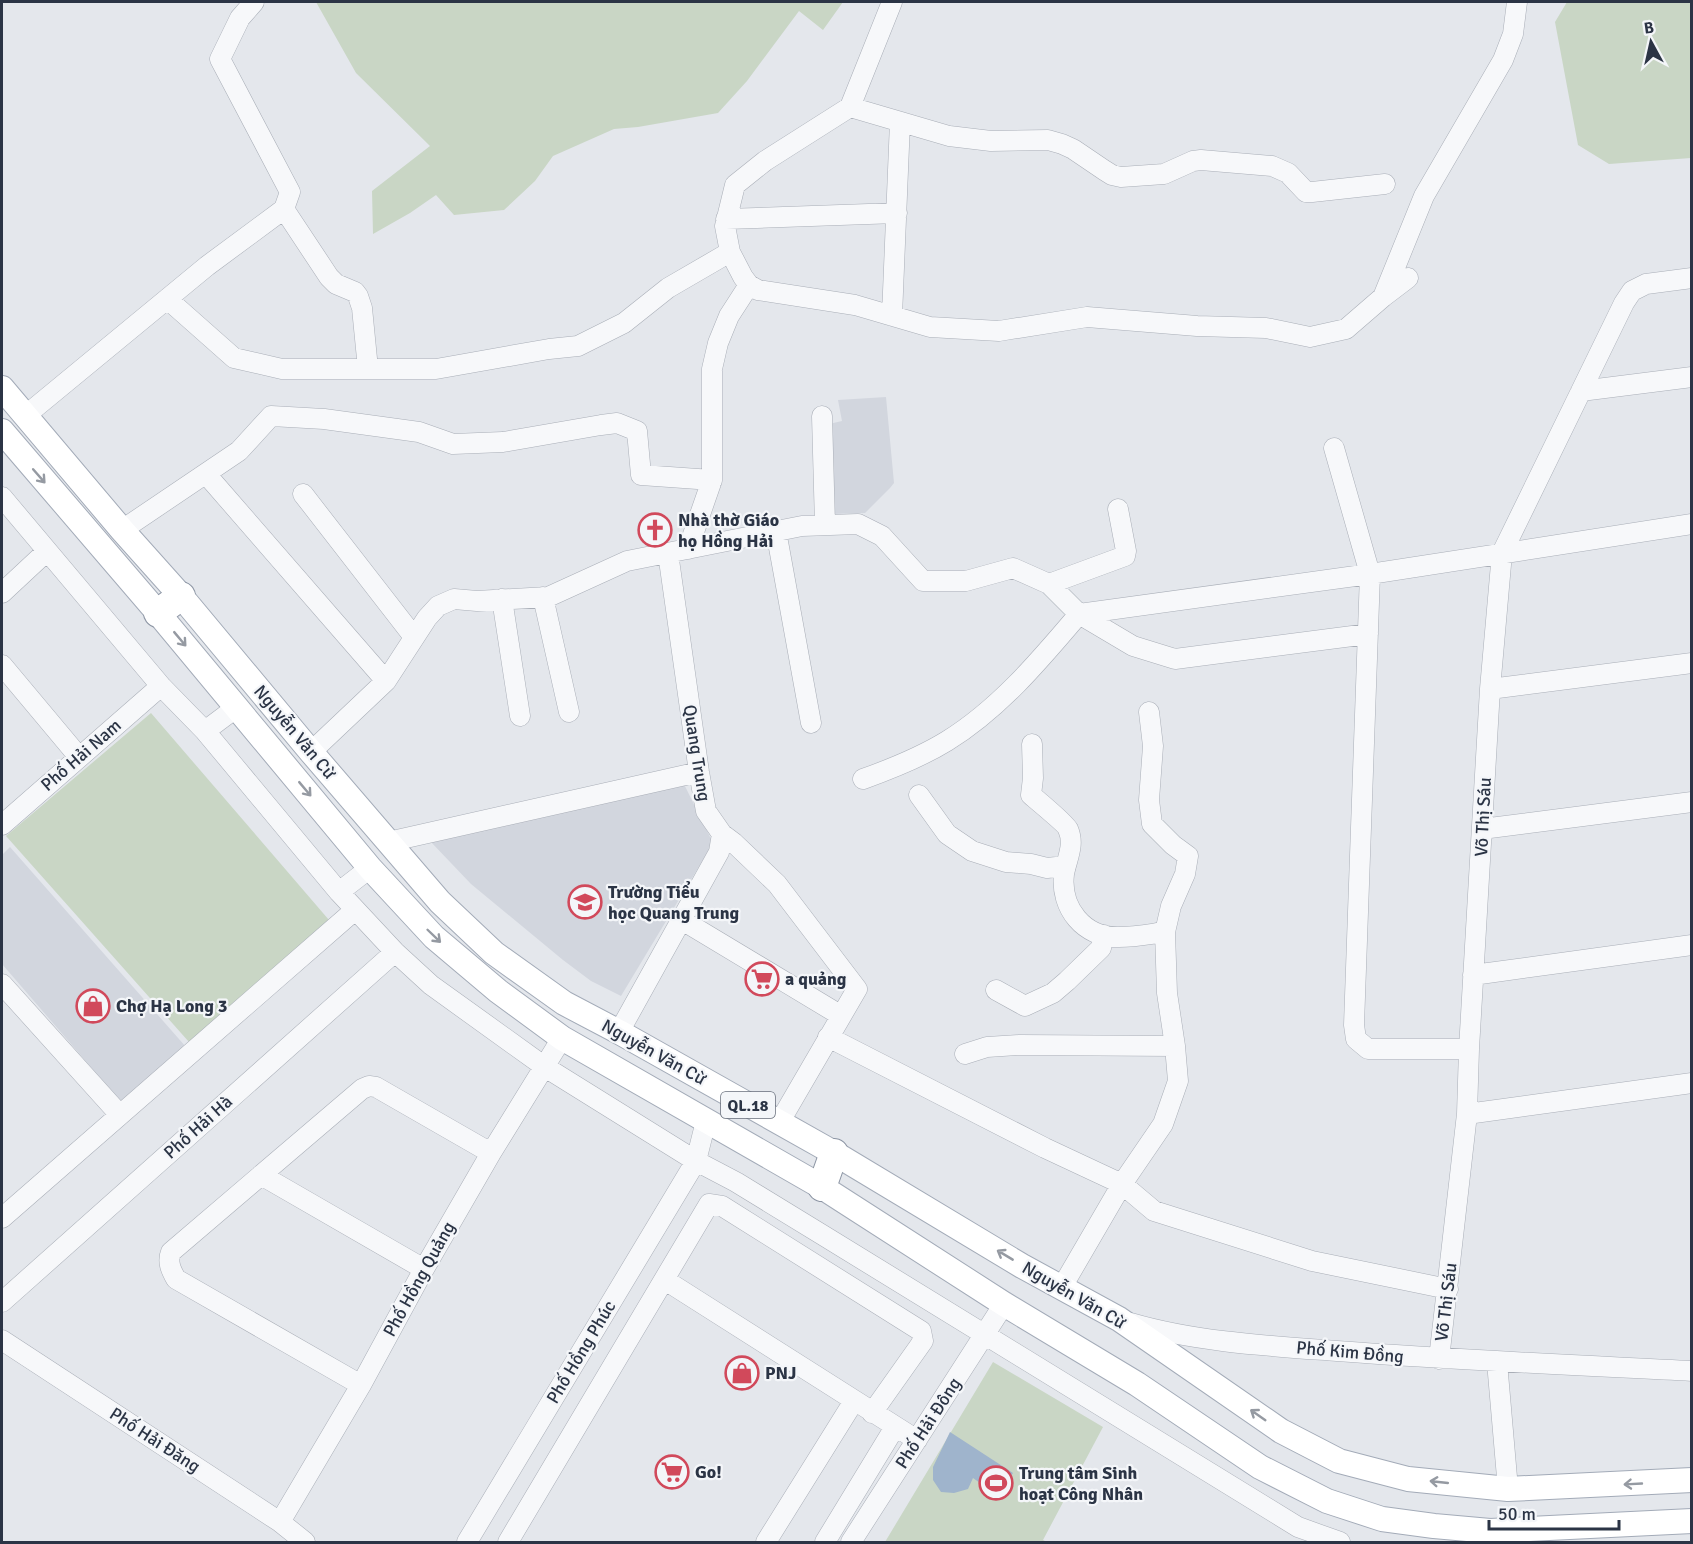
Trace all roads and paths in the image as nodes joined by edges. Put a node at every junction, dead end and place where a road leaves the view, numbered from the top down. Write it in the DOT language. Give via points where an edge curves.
graph roads {
  1 [pos="254,2"];
  2 [pos="892,2"];
  3 [pos="1517,2"];
  4 [pos="850,107"];
  5 [pos="900,122"];
  6 [pos="1385,184"];
  7 [pos="284,209"];
  8 [pos="897,213"];
  9 [pos="726,219"];
  10 [pos="730,252"];
  11 [pos="1408,278"];
  12 [pos="1692,278"];
  13 [pos="749,285"];
  14 [pos="1383,297"];
  15 [pos="168,298"];
  16 [pos="892,316"];
  17 [pos="368,369"];
  18 [pos="1692,377"];
  19 [pos="2,388"];
  20 [pos="1581,391"];
  21 [pos="25,416"];
  22 [pos="822,416"];
  23 [pos="2,431"];
  24 [pos="1334,448"];
  25 [pos="206,474"];
  26 [pos="712,480"];
  27 [pos="303,494"];
  28 [pos="2,497"];
  29 [pos="1118,509"];
  30 [pos="1692,524"];
  31 [pos="825,525"];
  32 [pos="122,530"];
  33 [pos="776,531"];
  34 [pos="688,549"];
  35 [pos="46,552"];
  36 [pos="1502,552"];
  37 [pos="668,553"];
  38 [pos="1370,574"];
  39 [pos="1049,584"];
  40 [pos="2,593"];
  41 [pos="181,597"];
  42 [pos="543,597"];
  43 [pos="502,599"];
  44 [pos="158,613"];
  45 [pos="1079,614"];
  46 [pos="1368,634"];
  47 [pos="414,637"];
  48 [pos="1692,663"];
  49 [pos="2,665"];
  50 [pos="386,681"];
  51 [pos="161,686"];
  52 [pos="1490,689"];
  53 [pos="237,707"];
  54 [pos="569,712"];
  55 [pos="1149,712"];
  56 [pos="520,716"];
  57 [pos="811,723"];
  58 [pos="205,731"];
  59 [pos="1032,744"];
  60 [pos="311,752"];
  61 [pos="79,758"];
  62 [pos="699,772"];
  63 [pos="862,779"];
  64 [pos="919,795"];
  65 [pos="1692,802"];
  66 [pos="2,825"];
  67 [pos="1482,830"];
  68 [pos="722,834"];
  69 [pos="388,842"];
  70 [pos="1066,866"];
  71 [pos="370,868"];
  72 [pos="339,892"];
  73 [pos="355,910"];
  74 [pos="682,920"];
  75 [pos="1165,932"];
  76 [pos="1104,935"];
  77 [pos="1692,945"];
  78 [pos="395,952"];
  79 [pos="1473,975"];
  80 [pos="2,984"];
  81 [pos="996,990"];
  82 [pos="840,1016"];
  83 [pos="619,1032"];
  84 [pos="828,1037"];
  85 [pos="562,1038"];
  86 [pos="1175,1046"];
  87 [pos="1469,1049"];
  88 [pos="965,1054"];
  89 [pos="545,1067"];
  90 [pos="1692,1083"];
  91 [pos="1467,1114"];
  92 [pos="120,1115"];
  93 [pos="706,1121"];
  94 [pos="779,1123"];
  95 [pos="491,1153"];
  96 [pos="834,1153"];
  97 [pos="696,1161"];
  98 [pos="261,1175"];
  99 [pos="736,1182"];
  100 [pos="1122,1184"];
  101 [pos="822,1187"];
  102 [pos="722,1206"];
  103 [pos="2,1218"];
  104 [pos="424,1269"];
  105 [pos="665,1280"];
  106 [pos="1062,1287"];
  107 [pos="1448,1289"];
  108 [pos="2,1302"];
  109 [pos="1005,1304"];
  110 [pos="1119,1319"];
  111 [pos="984,1335"];
  112 [pos="2,1340"];
  113 [pos="1439,1359"];
  114 [pos="1497,1362"];
  115 [pos="1692,1371"];
  116 [pos="361,1385"];
  117 [pos="854,1401"];
  118 [pos="872,1413"];
  119 [pos="895,1427"];
  120 [pos="917,1440"];
  121 [pos="1692,1480"];
  122 [pos="1508,1489"];
  123 [pos="1692,1521"];
  124 [pos="280,1522"];
  125 [pos="1490,1537"];
  126 [pos="305,1542"];
  127 [pos="467,1542"];
  128 [pos="508,1542"];
  129 [pos="766,1542"];
  130 [pos="825,1542"];
  131 [pos="851,1542"];
  132 [pos="1340,1542"];
  1 -- 7 [label="street" via="240,18 220,59 290,192"];
  2 -- 4 [label="street"];
  3 -- 14 [label="street" via="1513,34 1503,60 1424,196"];
  4 -- 5 [label="street"];
  4 -- 9 [label="street" via="765,161 735,185"];
  5 -- 6 [label="street" via="968,139 1048,140 1073,149 1121,177 1164,174 1201,160 1272,166 1288,173 1306,192"];
  5 -- 8 [label="street"];
  7 -- 15 [label="street"];
  7 -- 17 [label="street" via="329,277 358,296"];
  8 -- 9 [label="street"];
  8 -- 16 [label="street"];
  9 -- 10 [label="street"];
  10 -- 13 [label="street"];
  10 -- 17 [label="street" via="668,288 624,323 578,346 436,369"];
  11 -- 14 [label="street"];
  12 -- 20 [label="street, Võ Thị Sáu" via="1646,284 1632,291"];
  13 -- 16 [label="street" via="769,293 855,304"];
  13 -- 26 [label="street" via="729,316 712,369"];
  14 -- 16 [label="street" via="1346,329 1310,337 1266,328 1087,317 999,331 930,327"];
  15 -- 17 [label="street" via="234,358 282,369"];
  15 -- 21 [label="street"];
  18 -- 20 [label="street"];
  19 -- 21 [label="main road, Nguyễn Văn Cừ / QL.18"];
  20 -- 36 [label="street, Võ Thị Sáu"];
  21 -- 32 [label="main road, Nguyễn Văn Cừ / QL.18"];
  22 -- 31 [label="street"];
  23 -- 44 [label="main road, Nguyễn Văn Cừ / QL.18, one-way"];
  24 -- 38 [label="street"];
  25 -- 26 [label="street" via="239,452 271,416 419,432 453,444 503,442 617,423 637,431 641,475"];
  25 -- 32 [label="street"];
  25 -- 50 [label="street"];
  26 -- 34 [label="street"];
  27 -- 47 [label="street"];
  28 -- 35 [label="street"];
  29 -- 39 [label="street" via="1125,556"];
  30 -- 36 [label="street"];
  31 -- 33 [label="street"];
  31 -- 39 [label="street" via="858,524 882,536 923,581 966,581 1013,568"];
  32 -- 41 [label="main road, Nguyễn Văn Cừ / QL.18"];
  33 -- 34 [label="street"];
  33 -- 57 [label="street"];
  34 -- 37 [label="street"];
  35 -- 40 [label="street"];
  35 -- 51 [label="street"];
  36 -- 38 [label="street"];
  36 -- 52 [label="street, Võ Thị Sáu"];
  37 -- 42 [label="street" via="627,561"];
  37 -- 62 [label="street, Quang Trung"];
  38 -- 45 [label="street"];
  38 -- 46 [label="street"];
  39 -- 45 [label="street"];
  41 -- 44 [label="highway"];
  41 -- 60 [label="main road, Nguyễn Văn Cừ / QL.18"];
  42 -- 43 [label="street"];
  42 -- 54 [label="street"];
  43 -- 47 [label="street" via="454,599 438,606"];
  43 -- 56 [label="street"];
  44 -- 53 [label="main road, Nguyễn Văn Cừ / QL.18, one-way"];
  45 -- 46 [label="street" via="1133,646 1175,659"];
  45 -- 63 [label="street" via="1032,669 982,716 909,761"];
  46 -- 87 [label="street" via="1356,1039 1368,1049"];
  47 -- 50 [label="street"];
  48 -- 52 [label="street"];
  49 -- 61 [label="street"];
  50 -- 60 [label="street"];
  51 -- 58 [label="street"];
  51 -- 61 [label="street, Phố Hải Nam"];
  52 -- 67 [label="street, Võ Thị Sáu"];
  53 -- 58 [label="street"];
  53 -- 71 [label="main road, Nguyễn Văn Cừ / QL.18, one-way"];
  55 -- 75 [label="street" via="1153,746 1149,800 1152,824 1188,856"];
  58 -- 72 [label="street"];
  59 -- 70 [label="street" via="1031,795 1067,826 1071,847"];
  60 -- 69 [label="main road, Nguyễn Văn Cừ / QL.18"];
  61 -- 66 [label="street, Phố Hải Nam"];
  62 -- 68 [label="street, Quang Trung" via="706,811"];
  62 -- 69 [label="street"];
  64 -- 70 [label="street" via="947,834 972,851 1006,862 1047,868"];
  65 -- 67 [label="street"];
  67 -- 79 [label="street, Võ Thị Sáu"];
  68 -- 74 [label="street" via="719,852"];
  68 -- 82 [label="street, Quang Trung" via="777,884 857,989"];
  69 -- 83 [label="main road, Nguyễn Văn Cừ / QL.18" via="440,902 494,953 564,1003"];
  70 -- 76 [label="street" via="1063,891 1072,913 1087,930"];
  71 -- 72 [label="street"];
  71 -- 85 [label="main road, Nguyễn Văn Cừ / QL.18, one-way" via="434,937"];
  72 -- 73 [label="street"];
  73 -- 78 [label="street"];
  73 -- 92 [label="street"];
  74 -- 82 [label="street"];
  74 -- 83 [label="street"];
  75 -- 76 [label="street" via="1118,938"];
  75 -- 86 [label="street" via="1167,993"];
  76 -- 81 [label="street" via="1101,948 1053,993 1025,1006"];
  77 -- 79 [label="street"];
  78 -- 89 [label="street" via="431,985"];
  78 -- 108 [label="street, Phố Hải Hà"];
  79 -- 87 [label="street, Võ Thị Sáu"];
  80 -- 92 [label="street"];
  82 -- 84 [label="street"];
  83 -- 94 [label="main road, Nguyễn Văn Cừ / QL.18"];
  84 -- 94 [label="street"];
  84 -- 100 [label="street"];
  85 -- 89 [label="street, Phố Hồng Quảng"];
  85 -- 93 [label="main road, Nguyễn Văn Cừ / QL.18"];
  86 -- 88 [label="street" via="1020,1045 987,1047"];
  86 -- 100 [label="street" via="1178,1081 1163,1124"];
  87 -- 91 [label="street, Võ Thị Sáu"];
  89 -- 95 [label="street, Phố Hồng Quảng"];
  89 -- 97 [label="street"];
  90 -- 91 [label="street"];
  91 -- 107 [label="street, Võ Thị Sáu"];
  92 -- 103 [label="street"];
  93 -- 97 [label="street, Phố Hồng Phúc"];
  93 -- 101 [label="main road, Nguyễn Văn Cừ / QL.18"];
  94 -- 96 [label="main road, Nguyễn Văn Cừ / QL.18"];
  95 -- 98 [label="street" via="369,1086"];
  95 -- 104 [label="street, Phố Hồng Quảng"];
  96 -- 101 [label="highway"];
  106 -- 96 [label="main road, Nguyễn Văn Cừ / QL.18, one-way"];
  97 -- 99 [label="street"];
  97 -- 127 [label="street, Phố Hồng Phúc"];
  98 -- 104 [label="street"];
  98 -- 116 [label="street" via="171,1252 172,1271 176,1279"];
  99 -- 102 [label="street"];
  99 -- 111 [label="street"];
  100 -- 106 [label="street"];
  100 -- 107 [label="street" via="1154,1211 1312,1261"];
  101 -- 109 [label="main road, Nguyễn Văn Cừ / QL.18"];
  102 -- 105 [label="street" via="709,1204"];
  102 -- 118 [label="street" via="921,1331 923,1341"];
  104 -- 116 [label="street, Phố Hồng Quảng"];
  105 -- 117 [label="street"];
  105 -- 128 [label="street"];
  106 -- 110 [label="main road, Nguyễn Văn Cừ / QL.18"];
  107 -- 113 [label="street, Võ Thị Sáu"];
  109 -- 111 [label="street, Phố Hải Đông"];
  109 -- 125 [label="main road, Nguyễn Văn Cừ / QL.18" via="1137,1384 1260,1467 1327,1501 1382,1519"];
  110 -- 113 [label="street, Phố Kim Đồng" via="1156,1330 1255,1344"];
  122 -- 110 [label="main road, Nguyễn Văn Cừ / QL.18, one-way" via="1408,1479 1339,1461 1281,1431"];
  111 -- 120 [label="street, Phố Hải Đông"];
  111 -- 132 [label="street" via="1298,1527"];
  112 -- 124 [label="street, Phố Hải Đăng"];
  113 -- 114 [label="street, Phố Kim Đồng"];
  114 -- 115 [label="street, Phố Kim Đồng"];
  114 -- 122 [label="street"];
  116 -- 124 [label="street, Phố Hồng Quảng"];
  117 -- 118 [label="street"];
  117 -- 129 [label="street"];
  118 -- 119 [label="street"];
  119 -- 120 [label="street"];
  119 -- 130 [label="street"];
  120 -- 131 [label="street, Phố Hải Đông"];
  121 -- 122 [label="main road, Nguyễn Văn Cừ / QL.18, one-way"];
  123 -- 125 [label="main road, Nguyễn Văn Cừ / QL.18"];
  124 -- 126 [label="street, Phố Hải Đăng"];
}
